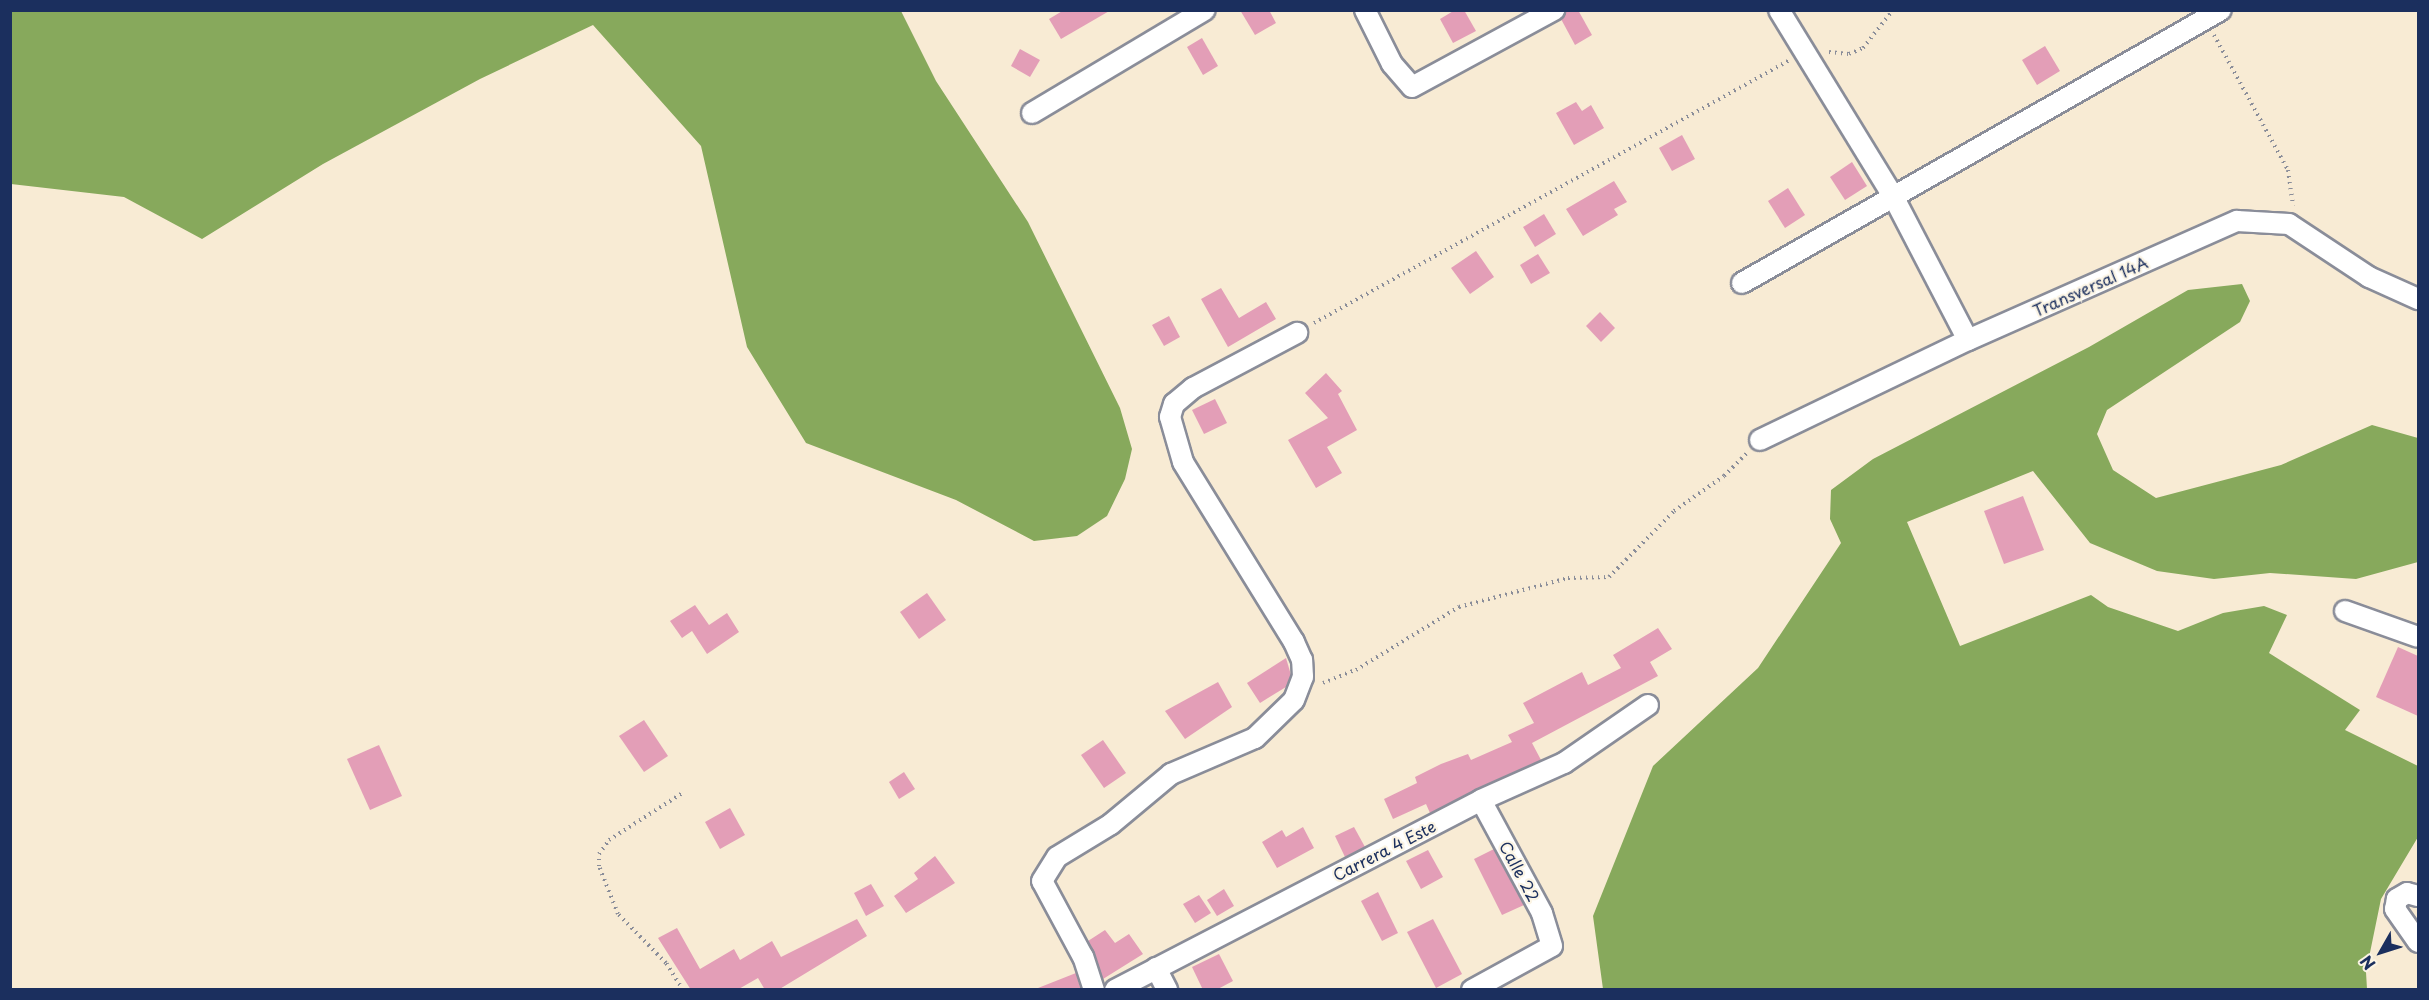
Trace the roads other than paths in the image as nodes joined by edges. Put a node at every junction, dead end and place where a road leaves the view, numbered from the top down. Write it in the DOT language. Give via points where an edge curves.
graph roads {
  1 [pos="1205,10"];
  2 [pos="1365,10"];
  3 [pos="1554,10"];
  4 [pos="1779,10"];
  5 [pos="2208,14"];
  6 [pos="1032,113"];
  7 [pos="1893,196"];
  8 [pos="1742,283"];
  9 [pos="2418,299"];
  10 [pos="1298,333"];
  11 [pos="1968,340"];
  12 [pos="1760,440"];
  13 [pos="2345,611"];
  14 [pos="2418,637"];
  15 [pos="1648,705"];
  16 [pos="1481,800"];
  17 [pos="2418,896"];
  18 [pos="2418,942"];
  19 [pos="1156,968"];
  20 [pos="1094,990"];
  21 [pos="1115,990"];
  22 [pos="1167,990"];
  23 [pos="1472,990"];
  1 -- 6 [label="street"];
  2 -- 3 [label="street" via="1392,64 1412,87"];
  4 -- 7 [label="street"];
  5 -- 7 [label="street"];
  7 -- 8 [label="street"];
  7 -- 11 [label="street"];
  9 -- 11 [label="street, Transversal 14A" via="2342,261 2289,224 2237,221"];
  10 -- 20 [label="street" via="1193,388 1174,404 1170,417 1183,462 1298,651 1303,677 1298,694 1255,738 1171,774 1111,824 1057,857 1042,881 1083,957"];
  11 -- 12 [label="street, Transversal 14A"];
  13 -- 14 [label="street"];
  15 -- 16 [label="street, Carrera 4 Este" via="1564,763"];
  16 -- 19 [label="street, Carrera 4 Este"];
  16 -- 23 [label="street, Calle 22" via="1542,913 1552,946"];
  17 -- 18 [label="street" via="2407,893 2397,898 2395,909"];
  19 -- 21 [label="street, Carrera 4 Este"];
  19 -- 22 [label="street"];
}
